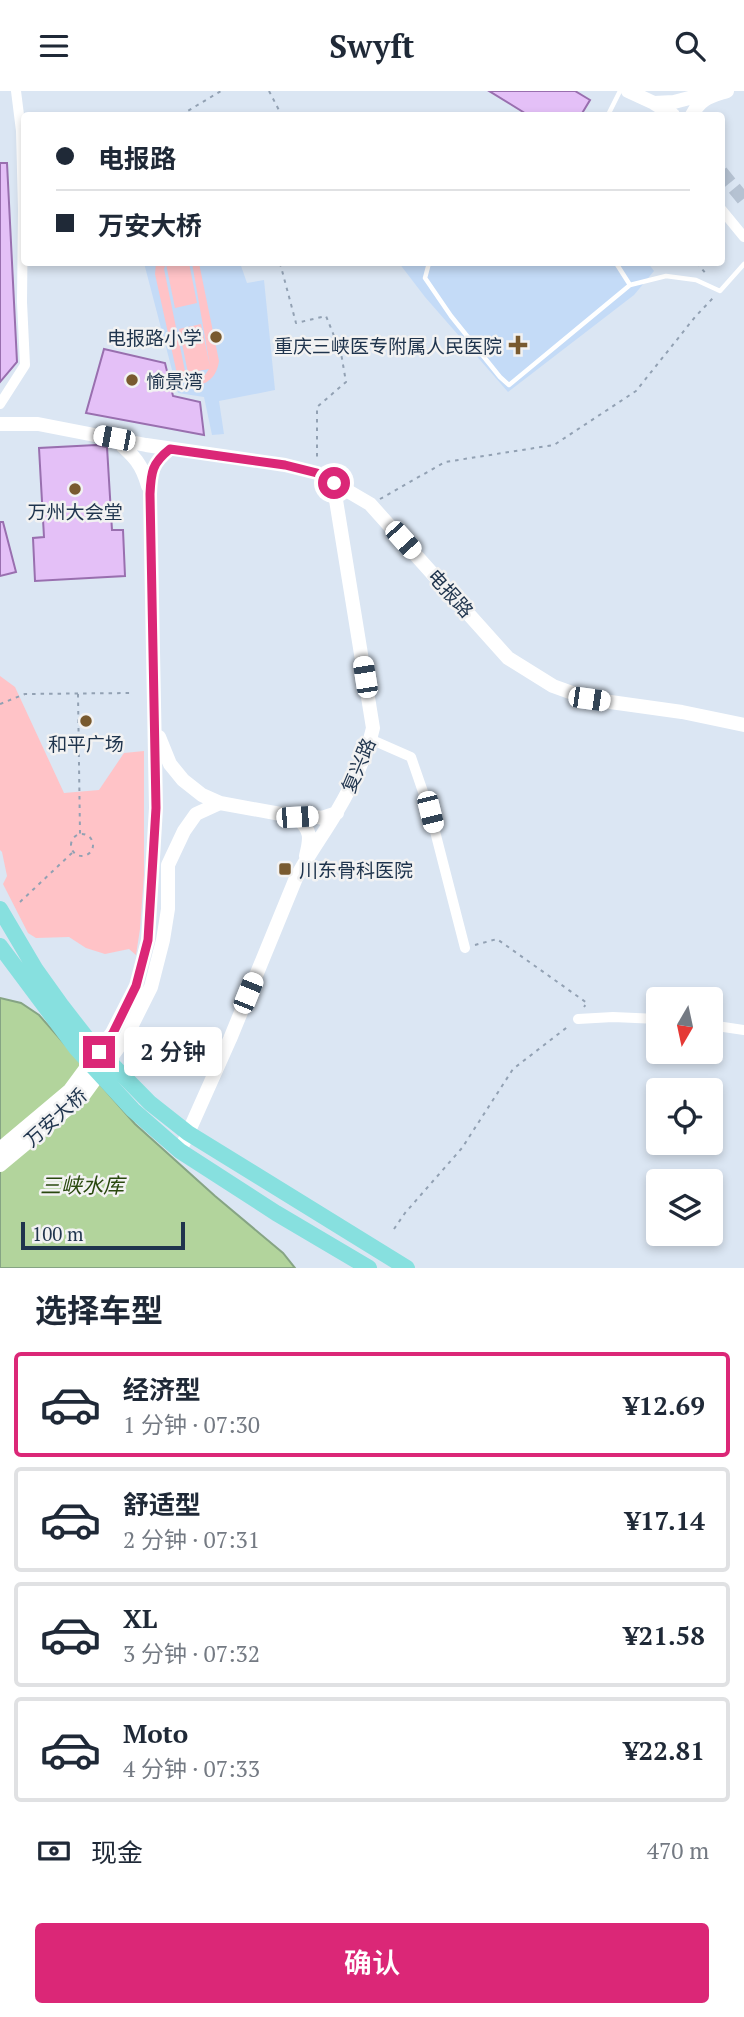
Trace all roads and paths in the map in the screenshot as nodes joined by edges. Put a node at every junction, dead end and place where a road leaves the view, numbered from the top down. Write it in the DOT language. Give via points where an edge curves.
graph roads {
  1 [pos="16,91"];
  2 [pos="221,91"];
  3 [pos="268,91"];
  4 [pos="620,91"];
  5 [pos="628,91"];
  6 [pos="716,91"];
  7 [pos="727,91"];
  8 [pos="648,97"];
  9 [pos="186,112"];
  10 [pos="280,112"];
  11 [pos="610,112"];
  12 [pos="669,112"];
  13 [pos="694,112"];
  14 [pos="21,157"];
  15 [pos="725,214"];
  16 [pos="744,237"];
  17 [pos="744,264"];
  18 [pos="22,266"];
  19 [pos="281,266"];
  20 [pos="428,266"];
  21 [pos="618,266"];
  22 [pos="630,285"];
  23 [pos="720,291"];
  24 [pos="0,404"];
  25 [pos="0,424"];
  26 [pos="114,438"];
  27 [pos="170,449"];
  28 [pos="317,473"];
  29 [pos="150,494"];
  30 [pos="369,503"];
  31 [pos="341,524"];
  32 [pos="131,693"];
  33 [pos="78,694"];
  34 [pos="0,703"];
  35 [pos="744,725"];
  36 [pos="156,729"];
  37 [pos="370,739"];
  38 [pos="220,803"];
  39 [pos="337,813"];
  40 [pos="297,817"];
  41 [pos="80,834"];
  42 [pos="73,852"];
  43 [pos="305,860"];
  44 [pos="19,902"];
  45 [pos="0,909"];
  46 [pos="0,946"];
  47 [pos="465,948"];
  48 [pos="646,1018"];
  49 [pos="578,1019"];
  50 [pos="723,1027"];
  51 [pos="744,1030"];
  52 [pos="188,1133"];
  53 [pos="0,1149"];
  54 [pos="180,1150"];
  55 [pos="0,1165"];
  56 [pos="394,1229"];
  57 [pos="369,1268"];
  58 [pos="407,1268"];
  1 -- 14 [label="street"];
  2 -- 9 [label="path"];
  3 -- 10 [label="path"];
  4 -- 11 [label="lane"];
  5 -- 8 [label="main road"];
  6 -- 8 [label="main road" via="674,102"];
  7 -- 13 [label="main road" via="705,98"];
  8 -- 12 [label="main road"];
  15 -- 16 [label="street"];
  17 -- 23 [label="lane"];
  18 -- 24 [label="street" via="25,365"];
  19 -- 28 [label="path" via="296,323 326,316 346,381 317,407"];
  20 -- 22 [label="lane" via="425,278 509,385"];
  21 -- 22 [label="lane"];
  22 -- 23 [label="lane" via="666,276 696,280"];
  23 -- 30 [label="path" via="636,391 554,445 445,462"];
  25 -- 26 [label="main road, 电报路" via="38,424"];
  26 -- 27 [label="main road, 电报路"];
  26 -- 29 [label="main road" via="143,470"];
  27 -- 28 [label="main road, 电报路"];
  27 -- 29 [label="main road" via="151,473"];
  28 -- 30 [label="main road, 电报路"];
  28 -- 31 [label="main road, 复兴路" via="336,499"];
  29 -- 36 [label="main road, 万安大桥"];
  30 -- 31 [label="main road" via="347,502 342,507"];
  30 -- 35 [label="main road, 电报路" via="508,658 553,686 589,699"];
  31 -- 37 [label="main road, 复兴路" via="373,728"];
  32 -- 33 [label="path"];
  33 -- 34 [label="path" via="25,694"];
  33 -- 41 [label="path"];
  36 -- 38 [label="main road" via="170,764 183,780"];
  36 -- 53 [label="main road, 万安大桥" via="148,940 136,986 113,1033 70,1090"];
  37 -- 39 [label="main road, 复兴路"];
  37 -- 47 [label="street" via="411,757"];
  38 -- 40 [label="main road"];
  38 -- 55 [label="main road, 万安大桥" via="196,814 168,865 163,940 151,987 127,1037 83,1096"];
  39 -- 40 [label="main road"];
  39 -- 43 [label="main road, 复兴路"];
  40 -- 43 [label="main road" via="308,828"];
  41 -- 42 [label="path" via="71,841"];
  41 -- 42 [label="path" via="91,838 92,850 83,856"];
  42 -- 44 [label="path"];
  43 -- 52 [label="main road, 复兴路"];
  45 -- 52 [label="main road" via="89,1041 150,1103"];
  46 -- 54 [label="main road" via="76,1048 133,1110"];
  47 -- 49 [label="path" via="497,939 587,1003"];
  48 -- 49 [label="street"];
  49 -- 56 [label="path" via="513,1069 462,1148"];
  50 -- 51 [label="street"];
  52 -- 54 [label="main road, 复兴路"];
  52 -- 58 [label="main road"];
  54 -- 57 [label="main road"];
}
